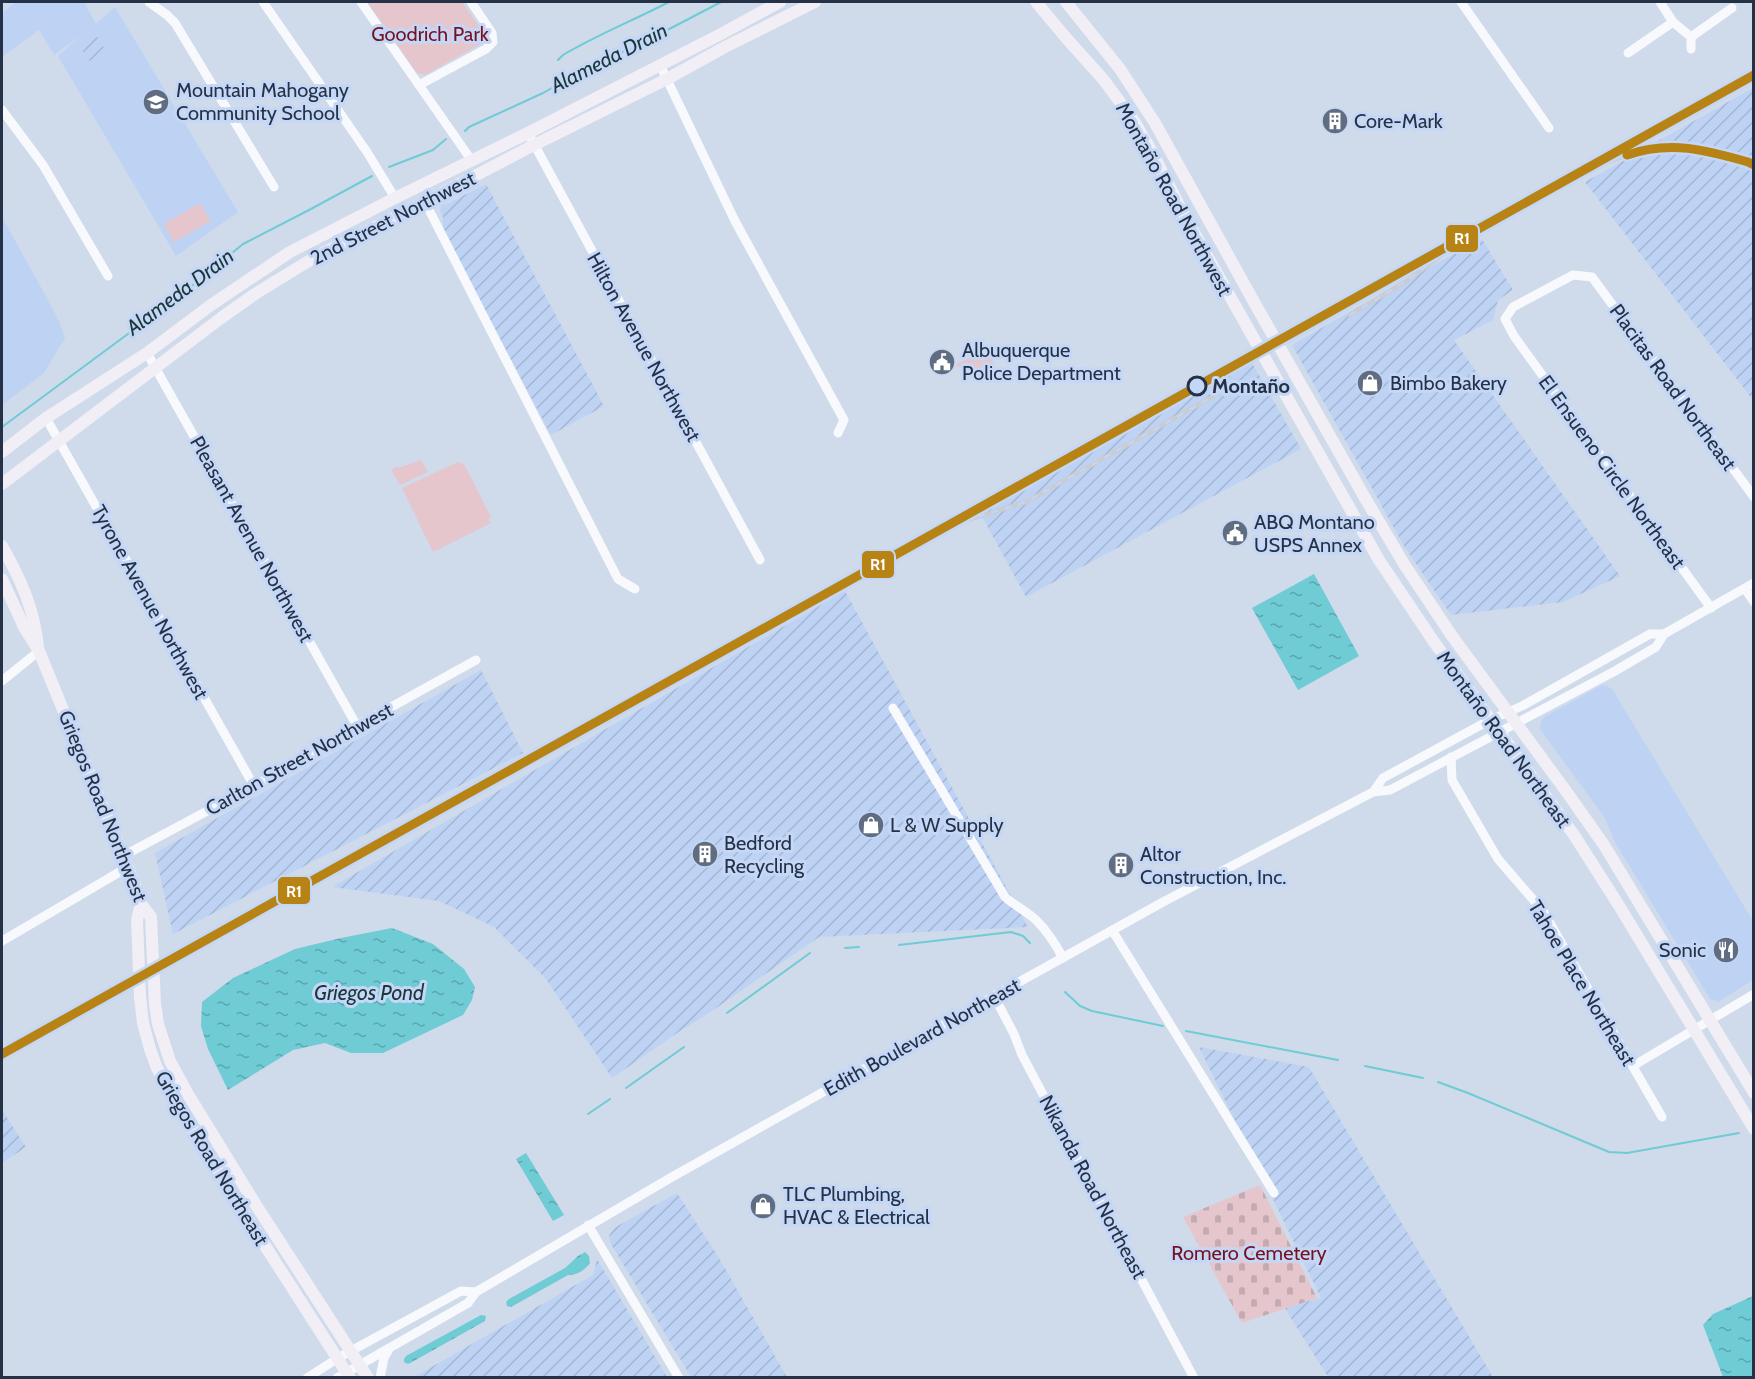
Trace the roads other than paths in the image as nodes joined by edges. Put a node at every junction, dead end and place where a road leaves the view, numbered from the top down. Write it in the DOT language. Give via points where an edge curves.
graph roads {
  1 [pos="149,2"];
  2 [pos="263,2"];
  3 [pos="361,2"];
  4 [pos="471,2"];
  5 [pos="780,2"];
  6 [pos="815,2"];
  7 [pos="1036,2"];
  8 [pos="1066,2"];
  9 [pos="1461,2"];
  10 [pos="1660,2"];
  11 [pos="1732,8"];
  12 [pos="1673,22"];
  13 [pos="1691,37"];
  14 [pos="1690,49"];
  15 [pos="1628,53"];
  16 [pos="660,66"];
  17 [pos="667,79"];
  18 [pos="419,85"];
  19 [pos="2,110"];
  20 [pos="1549,128"];
  21 [pos="528,133"];
  22 [pos="534,145"];
  23 [pos="472,161"];
  24 [pos="274,187"];
  25 [pos="395,198"];
  26 [pos="425,202"];
  27 [pos="108,276"];
  28 [pos="1592,277"];
  29 [pos="1274,337"];
  30 [pos="1258,346"];
  31 [pos="147,353"];
  32 [pos="156,366"];
  33 [pos="46,418"];
  34 [pos="838,433"];
  35 [pos="59,441"];
  36 [pos="2,452"];
  37 [pos="2,484"];
  38 [pos="1754,497"];
  39 [pos="2,546"];
  40 [pos="760,560"];
  41 [pos="2,579"];
  42 [pos="1754,583"];
  43 [pos="635,589"];
  44 [pos="1745,589"];
  45 [pos="1754,602"];
  46 [pos="1711,608"];
  47 [pos="1664,634"];
  48 [pos="39,651"];
  49 [pos="476,660"];
  50 [pos="2,681"];
  51 [pos="893,708"];
  52 [pos="1508,712"];
  53 [pos="1490,720"];
  54 [pos="1516,723"];
  55 [pos="357,726"];
  56 [pos="1498,731"];
  57 [pos="1451,757"];
  58 [pos="254,786"];
  59 [pos="1373,792"];
  60 [pos="125,862"];
  61 [pos="141,904"];
  62 [pos="1112,930"];
  63 [pos="2,941"];
  64 [pos="1063,958"];
  65 [pos="154,963"];
  66 [pos="1754,994"];
  67 [pos="994,996"];
  68 [pos="1710,1020"];
  69 [pos="1694,1030"];
  70 [pos="1633,1066"];
  71 [pos="1754,1092"];
  72 [pos="1662,1117"];
  73 [pos="1754,1129"];
  74 [pos="1274,1193"];
  75 [pos="588,1225"];
  76 [pos="476,1292"];
  77 [pos="390,1347"];
  78 [pos="351,1351"];
  79 [pos="338,1358"];
  80 [pos="360,1365"];
  81 [pos="345,1376"];
  82 [pos="307,1377"];
  83 [pos="368,1377"];
  84 [pos="380,1377"];
  85 [pos="679,1377"];
  86 [pos="1194,1377"];
  1 -- 24 [label="street" via="175,23"];
  2 -- 25 [label="street"];
  3 -- 18 [label="street"];
  4 -- 18 [label="street" via="492,33 493,42"];
  5 -- 16 [label="main road, 2nd Street Northwest"];
  6 -- 17 [label="main road, 2nd Street Northwest"];
  7 -- 30 [label="main road, Montaño Road Northwest" via="1134,121"];
  8 -- 29 [label="main road, Montaño Road Northwest" via="1125,76 1155,123"];
  9 -- 20 [label="street"];
  10 -- 12 [label="street"];
  11 -- 13 [label="street"];
  12 -- 13 [label="street"];
  12 -- 15 [label="street"];
  13 -- 14 [label="street"];
  16 -- 17 [label="street"];
  16 -- 21 [label="main road, 2nd Street Northwest"];
  17 -- 22 [label="main road, 2nd Street Northwest"];
  17 -- 34 [label="street" via="735,221 844,420"];
  18 -- 23 [label="street"];
  19 -- 27 [label="street" via="43,165"];
  21 -- 22 [label="street, Hilton Avenue Northwest"];
  21 -- 23 [label="main road, 2nd Street Northwest"];
  22 -- 26 [label="main road, 2nd Street Northwest"];
  22 -- 40 [label="street, Hilton Avenue Northwest"];
  23 -- 25 [label="main road, 2nd Street Northwest"];
  25 -- 31 [label="main road, 2nd Street Northwest" via="290,252 211,304"];
  26 -- 32 [label="main road, 2nd Street Northwest" via="301,264"];
  26 -- 43 [label="street" via="618,579"];
  28 -- 38 [label="street, Placitas Road Northeast"];
  28 -- 46 [label="street, El Ensueno Circle Northeast" via="1573,274 1513,307 1505,319"];
  29 -- 52 [label="main road, Montaño Road Northeast" via="1393,547"];
  30 -- 53 [label="main road, Montaño Road Northeast" via="1379,560"];
  31 -- 32 [label="street, Pleasant Avenue Northwest"];
  31 -- 33 [label="main road, 2nd Street Northwest"];
  32 -- 35 [label="main road, 2nd Street Northwest"];
  32 -- 55 [label="street, Pleasant Avenue Northwest"];
  33 -- 35 [label="street, Tyrone Avenue Northwest"];
  33 -- 36 [label="main road, 2nd Street Northwest"];
  35 -- 37 [label="main road, 2nd Street Northwest"];
  35 -- 58 [label="street, Tyrone Avenue Northwest"];
  39 -- 48 [label="main road, Griegos Road Northwest" via="24,589"];
  41 -- 48 [label="main road, Griegos Road Northwest"];
  42 -- 44 [label="street, Edith Boulevard Northeast"];
  44 -- 45 [label="street"];
  44 -- 46 [label="street, Edith Boulevard Northeast"];
  46 -- 47 [label="street, Edith Boulevard Northeast"];
  47 -- 52 [label="street, Edith Boulevard Northeast" via="1650,634"];
  47 -- 54 [label="street, Edith Boulevard Northeast" via="1656,647"];
  48 -- 50 [label="street"];
  48 -- 60 [label="main road, Griegos Road Northwest"];
  49 -- 55 [label="street, Carlton Street Northwest"];
  51 -- 64 [label="street" via="1005,897 1036,920"];
  52 -- 53 [label="street, Edith Boulevard Northeast"];
  52 -- 54 [label="main road, Montaño Road Northeast"];
  53 -- 56 [label="main road, Montaño Road Northeast"];
  53 -- 59 [label="street, Edith Boulevard Northeast" via="1383,778"];
  54 -- 56 [label="street, Edith Boulevard Northeast"];
  54 -- 68 [label="main road, Montaño Road Northeast" via="1604,845"];
  55 -- 58 [label="street, Carlton Street Northwest"];
  56 -- 57 [label="street, Edith Boulevard Northeast"];
  56 -- 69 [label="main road, Montaño Road Northeast" via="1574,835"];
  57 -- 59 [label="street, Edith Boulevard Northeast" via="1390,790"];
  57 -- 70 [label="street, Tahoe Place Northeast" via="1452,780 1498,859 1543,911"];
  58 -- 60 [label="street, Carlton Street Northwest"];
  59 -- 62 [label="street, Edith Boulevard Northeast"];
  60 -- 61 [label="main road, Griegos Road Northwest"];
  60 -- 63 [label="street, Carlton Street Northwest"];
  61 -- 65 [label="main road, Griegos Road Northwest" via="151,917"];
  61 -- 79 [label="main road, Griegos Road Northeast" via="137,920 140,997 143,1023 157,1068"];
  62 -- 64 [label="street, Edith Boulevard Northeast"];
  62 -- 74 [label="street"];
  64 -- 67 [label="street, Edith Boulevard Northeast"];
  65 -- 78 [label="main road, Griegos Road Northeast" via="158,1024 170,1061 250,1195"];
  66 -- 68 [label="street"];
  67 -- 75 [label="street, Edith Boulevard Northeast"];
  67 -- 86 [label="street, Nikanda Road Northeast"];
  68 -- 69 [label="street"];
  68 -- 71 [label="main road, Montaño Road Northeast"];
  69 -- 70 [label="street"];
  69 -- 73 [label="main road, Montaño Road Northeast"];
  70 -- 72 [label="street, Tahoe Place Northeast"];
  75 -- 76 [label="street, Edith Boulevard Northeast"];
  75 -- 85 [label="street"];
  76 -- 77 [label="street, Edith Boulevard Northeast" via="468,1303"];
  76 -- 78 [label="street, Edith Boulevard Northeast" via="461,1291"];
  77 -- 80 [label="street, Edith Boulevard Northeast"];
  77 -- 84 [label="street"];
  78 -- 79 [label="street, Edith Boulevard Northeast"];
  78 -- 80 [label="main road, Griegos Road Northeast"];
  79 -- 81 [label="main road, Griegos Road Northeast"];
  79 -- 82 [label="street, Edith Boulevard Northeast"];
  80 -- 81 [label="street, Edith Boulevard Northeast"];
  80 -- 83 [label="main road, Griegos Road Northeast"];
}
